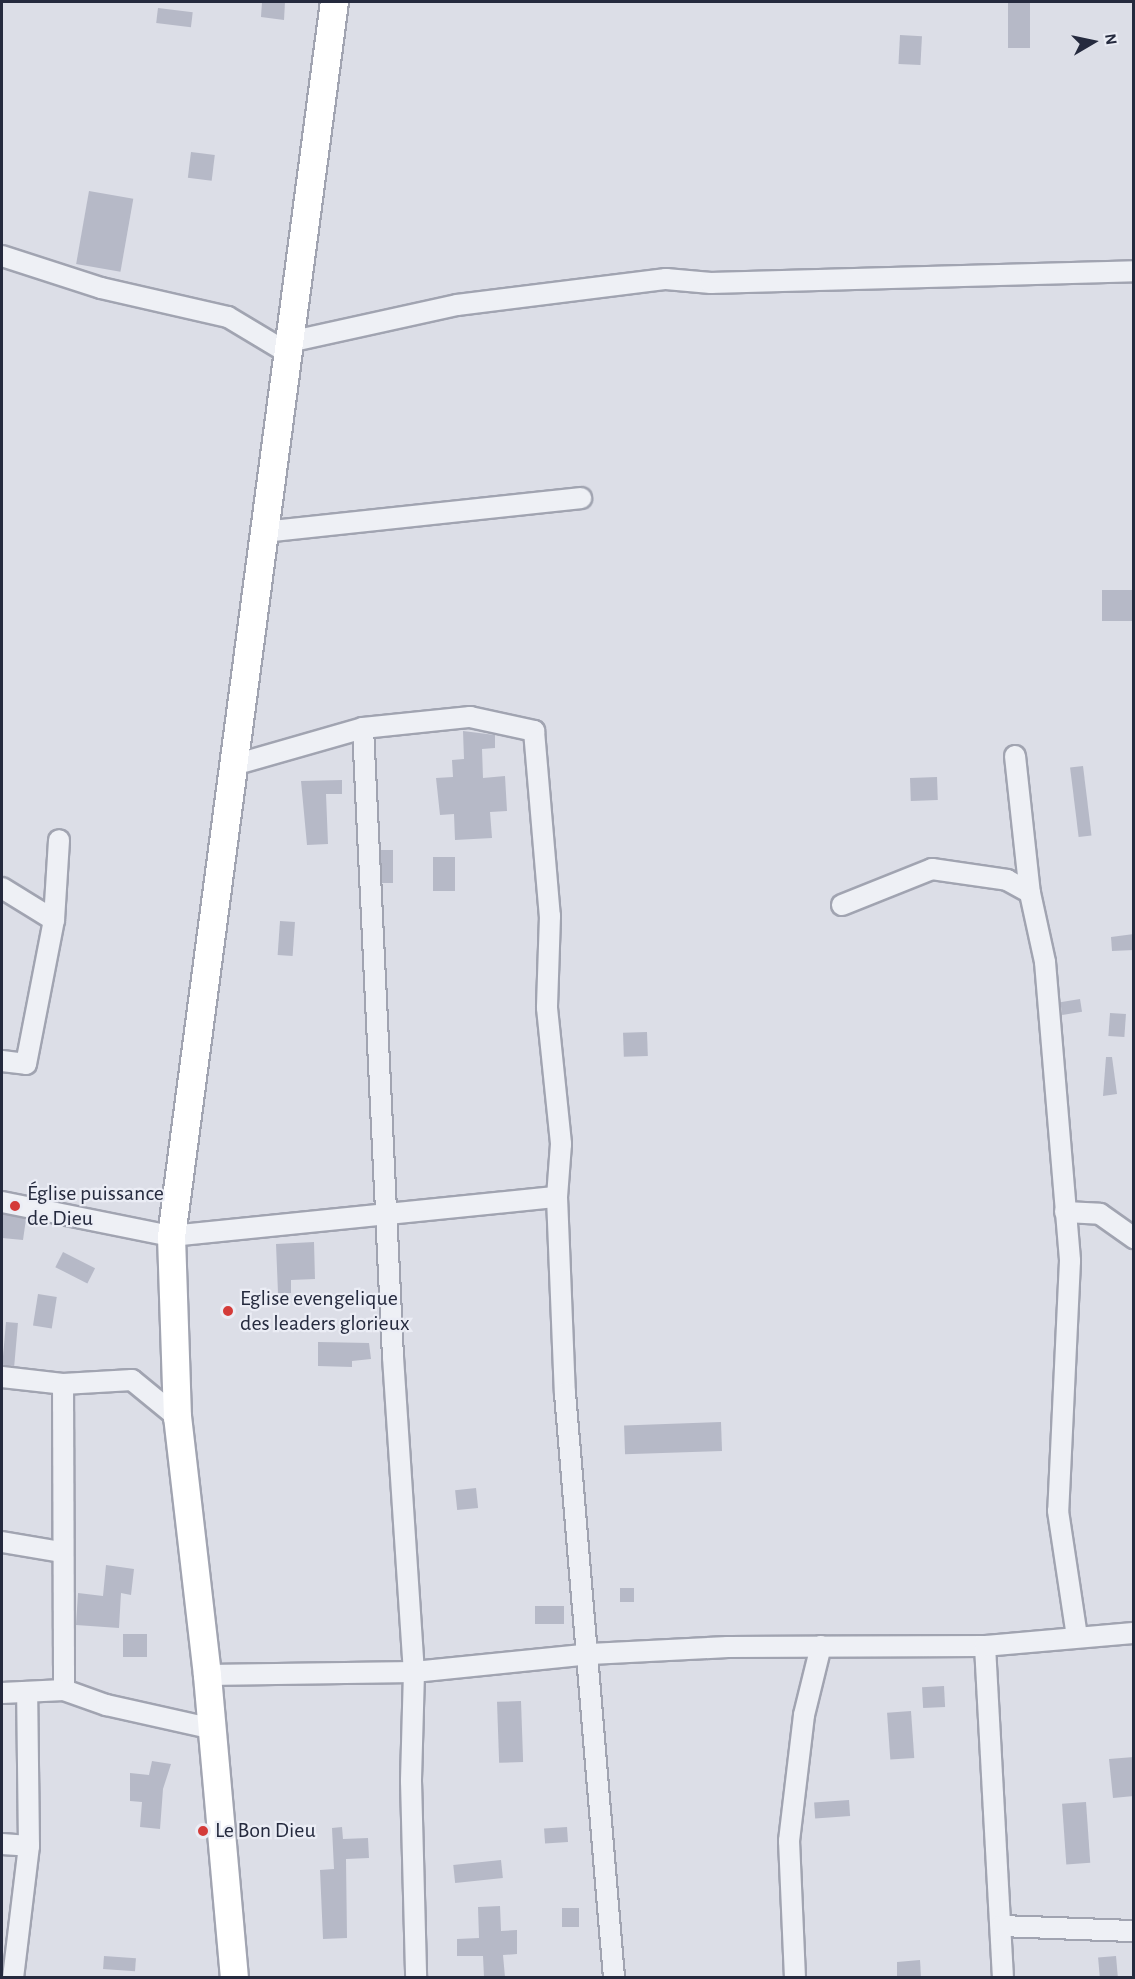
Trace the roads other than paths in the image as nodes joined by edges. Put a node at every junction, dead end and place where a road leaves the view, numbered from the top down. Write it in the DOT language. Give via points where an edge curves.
graph roads {
  1 [pos="334,2"];
  2 [pos="2,256"];
  3 [pos="1134,271"];
  4 [pos="288,347"];
  5 [pos="581,498"];
  6 [pos="264,532"];
  7 [pos="363,728"];
  8 [pos="1015,756"];
  9 [pos="234,765"];
  10 [pos="59,840"];
  11 [pos="2,888"];
  12 [pos="1030,893"];
  13 [pos="842,905"];
  14 [pos="54,920"];
  15 [pos="2,1061"];
  16 [pos="557,1197"];
  17 [pos="2,1202"];
  18 [pos="1065,1212"];
  19 [pos="388,1218"];
  20 [pos="171,1236"];
  21 [pos="1133,1239"];
  22 [pos="2,1377"];
  23 [pos="63,1384"];
  24 [pos="177,1417"];
  25 [pos="2,1542"];
  26 [pos="61,1552"];
  27 [pos="1134,1633"];
  28 [pos="1077,1637"];
  29 [pos="820,1646"];
  30 [pos="986,1646"];
  31 [pos="590,1654"];
  32 [pos="414,1672"];
  33 [pos="207,1675"];
  34 [pos="64,1690"];
  35 [pos="2,1693"];
  36 [pos="27,1693"];
  37 [pos="209,1728"];
  38 [pos="2,1844"];
  39 [pos="29,1846"];
  40 [pos="1001,1926"];
  41 [pos="1134,1931"];
  42 [pos="13,1977"];
  43 [pos="234,1977"];
  44 [pos="416,1977"];
  45 [pos="614,1977"];
  46 [pos="795,1977"];
  47 [pos="1003,1977"];
  1 -- 4 [label="street"];
  2 -- 4 [label="street" via="101,288 228,317"];
  3 -- 4 [label="street" via="711,283 666,279 457,305"];
  4 -- 6 [label="street"];
  5 -- 6 [label="street"];
  6 -- 9 [label="street"];
  7 -- 9 [label="street"];
  7 -- 16 [label="street" via="470,717 534,731 549,916 547,1008 561,1144"];
  7 -- 19 [label="street"];
  8 -- 12 [label="street"];
  9 -- 20 [label="street"];
  10 -- 14 [label="street"];
  11 -- 14 [label="street"];
  12 -- 13 [label="street" via="1007,880 932,869"];
  12 -- 18 [label="street" via="1045,962"];
  14 -- 15 [label="street" via="26,1064"];
  16 -- 19 [label="street"];
  16 -- 31 [label="street" via="565,1393 583,1625"];
  17 -- 20 [label="street"];
  18 -- 21 [label="street" via="1100,1214"];
  18 -- 28 [label="street" via="1070,1261 1058,1511"];
  19 -- 20 [label="street"];
  19 -- 32 [label="street"];
  20 -- 24 [label="street"];
  22 -- 23 [label="street"];
  23 -- 24 [label="street" via="132,1380"];
  23 -- 26 [label="street"];
  24 -- 33 [label="street"];
  25 -- 26 [label="street"];
  26 -- 34 [label="street"];
  27 -- 28 [label="street"];
  28 -- 30 [label="street"];
  29 -- 30 [label="street"];
  29 -- 31 [label="street"];
  29 -- 46 [label="street" via="804,1715 789,1840"];
  30 -- 40 [label="street"];
  31 -- 32 [label="street"];
  31 -- 45 [label="street"];
  32 -- 33 [label="street"];
  32 -- 44 [label="street" via="411,1781"];
  33 -- 37 [label="street"];
  34 -- 36 [label="street"];
  34 -- 37 [label="street" via="106,1705"];
  35 -- 36 [label="street"];
  36 -- 39 [label="street"];
  37 -- 43 [label="street"];
  38 -- 39 [label="street"];
  39 -- 42 [label="street"];
  40 -- 41 [label="street"];
  40 -- 47 [label="street"];
}
